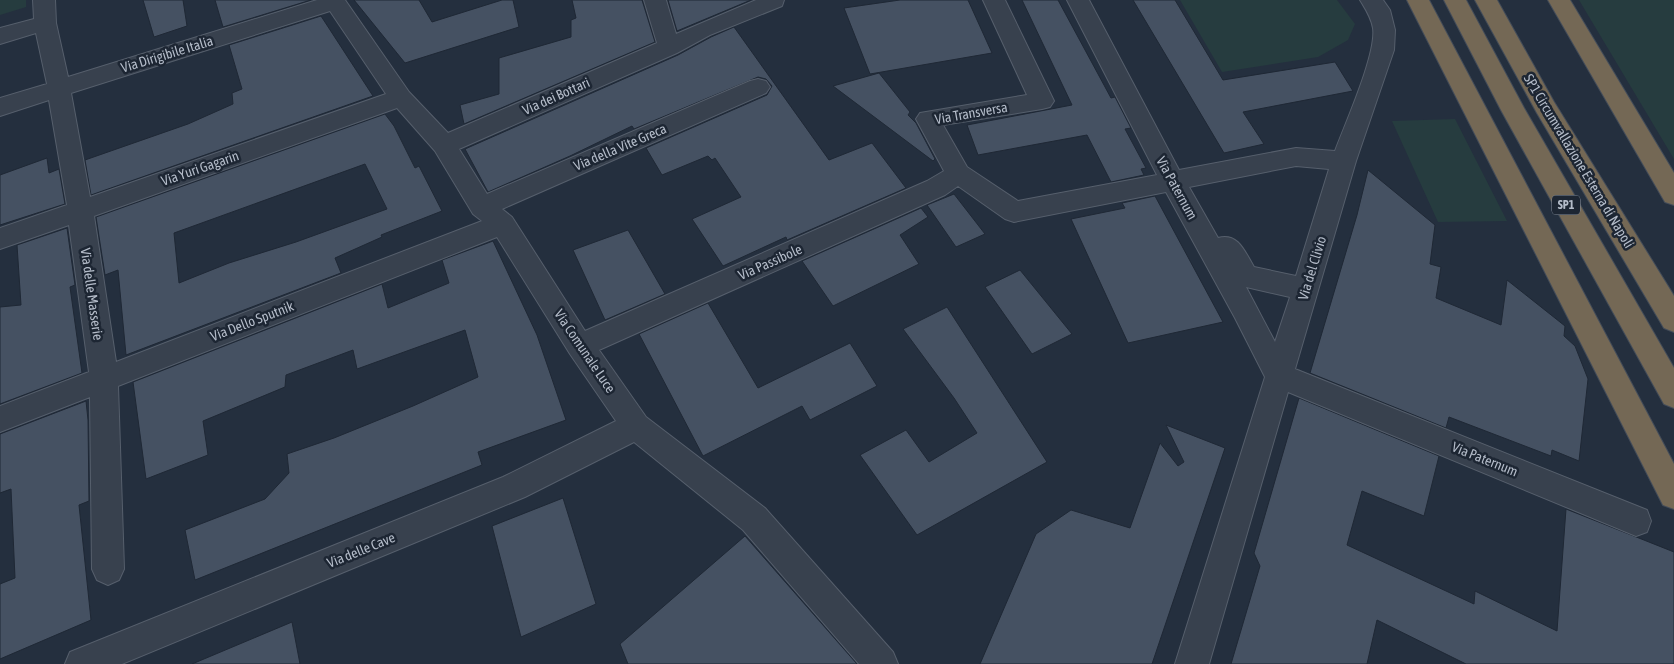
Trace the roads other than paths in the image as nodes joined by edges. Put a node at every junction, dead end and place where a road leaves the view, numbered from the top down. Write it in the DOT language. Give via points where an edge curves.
graph roads {
  1 [pos="655,0"];
  2 [pos="994,0"];
  3 [pos="1078,0"];
  4 [pos="1371,0"];
  5 [pos="1418,0"];
  6 [pos="1559,0"];
  7 [pos="334,1"];
  8 [pos="774,1"];
  9 [pos="1489,5"];
  10 [pos="1458,6"];
  11 [pos="45,11"];
  12 [pos="0,36"];
  13 [pos="669,47"];
  14 [pos="758,87"];
  15 [pos="59,88"];
  16 [pos="401,98"];
  17 [pos="0,107"];
  18 [pos="444,145"];
  19 [pos="1344,161"];
  20 [pos="958,174"];
  21 [pos="1173,182"];
  22 [pos="1674,196"];
  23 [pos="482,206"];
  24 [pos="80,210"];
  25 [pos="503,224"];
  26 [pos="0,239"];
  27 [pos="1249,277"];
  28 [pos="1305,289"];
  29 [pos="1245,310"];
  30 [pos="1674,320"];
  31 [pos="580,346"];
  32 [pos="1278,375"];
  33 [pos="104,379"];
  34 [pos="1674,395"];
  35 [pos="0,419"];
  36 [pos="636,426"];
  37 [pos="1674,495"];
  38 [pos="1636,522"];
  39 [pos="108,569"];
  40 [pos="82,664"];
  41 [pos="881,664"];
  42 [pos="1192,664"];
  1 -- 13 [label="street"];
  2 -- 20 [label="street, Via Transversa" via="1042,101 928,119"];
  3 -- 21 [label="street, Via Paternum"];
  4 -- 19 [label="street, Via del Clivio" via="1379,10 1384,30 1383,50"];
  5 -- 37 [label="highway"];
  6 -- 22 [label="highway"];
  7 -- 15 [label="street, Via Dirigibile Italia"];
  7 -- 16 [label="street, Via Comunale Luce"];
  8 -- 13 [label="street, Via dei Bottari"];
  9 -- 30 [label="highway, SP1 Circumvallazione Esterna di Napoli / SP1" via="1545,107"];
  10 -- 34 [label="highway, SP1"];
  11 -- 12 [label="street"];
  11 -- 15 [label="street, Via delle Masserie"];
  13 -- 18 [label="street, Via dei Bottari"];
  14 -- 23 [label="street, Via della Vite Greca"];
  15 -- 17 [label="street, Via Dirigibile Italia"];
  15 -- 24 [label="street, Via delle Masserie"];
  16 -- 18 [label="street, Via Comunale Luce"];
  16 -- 24 [label="street, Via Yuri Gagarin"];
  18 -- 23 [label="street, Via Comunale Luce"];
  19 -- 21 [label="street" via="1296,157"];
  19 -- 28 [label="street, Via del Clivio"];
  20 -- 21 [label="street, Via Transversa" via="1014,212"];
  20 -- 31 [label="street, Via Passibole" via="936,188"];
  21 -- 27 [label="street" via="1214,223 1243,273"];
  21 -- 29 [label="street, Via Paternum"];
  23 -- 25 [label="street, Via Comunale Luce"];
  24 -- 26 [label="street, Via Yuri Gagarin"];
  24 -- 33 [label="street, Via delle Masserie"];
  25 -- 31 [label="street, Via Comunale Luce"];
  25 -- 33 [label="street, Via Dello Sputnik"];
  27 -- 28 [label="street"];
  27 -- 29 [label="street"];
  28 -- 32 [label="street, Via del Clivio"];
  29 -- 32 [label="street, Via Paternum"];
  31 -- 36 [label="street, Via Comunale Luce"];
  32 -- 38 [label="street, Via Paternum"];
  32 -- 42 [label="street"];
  33 -- 35 [label="street, Via Dello Sputnik"];
  33 -- 39 [label="street, Via delle Masserie"];
  36 -- 40 [label="street, Via delle Cave" via="514,487"];
  36 -- 41 [label="street, Via Comunale Luce" via="754,519"];
}
